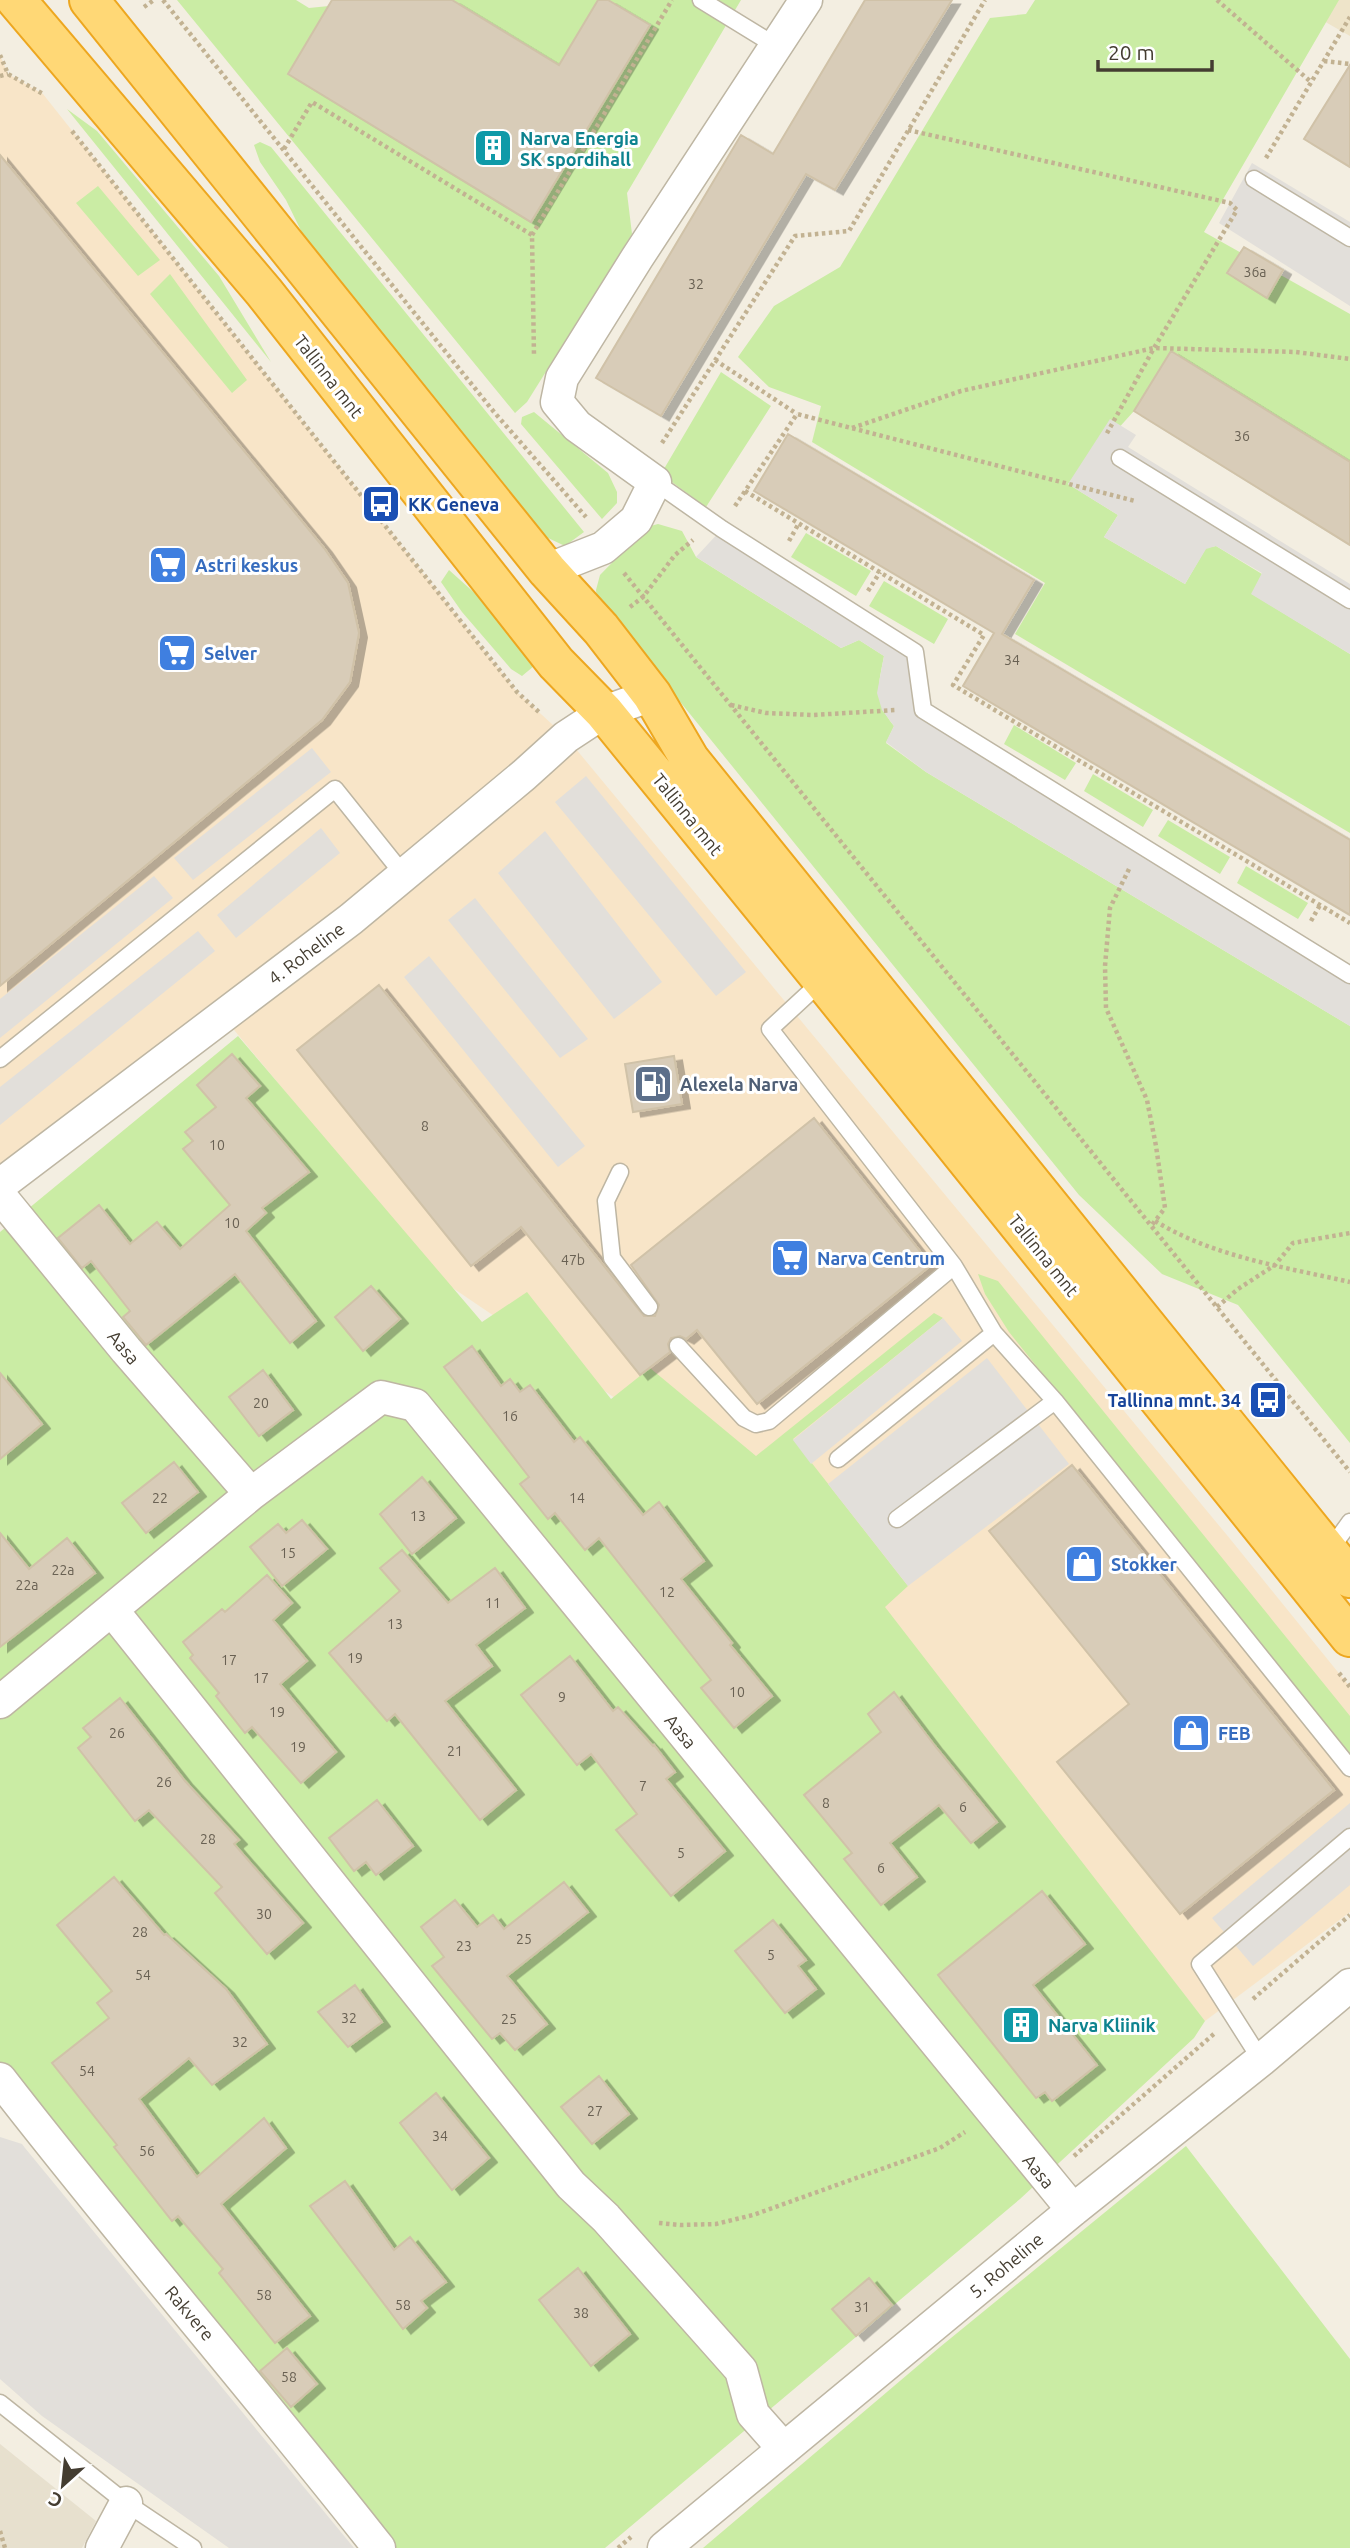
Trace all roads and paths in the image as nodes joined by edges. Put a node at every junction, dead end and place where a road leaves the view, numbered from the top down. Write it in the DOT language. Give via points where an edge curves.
graph roads {
  1 [pos="16,0"];
  2 [pos="89,0"];
  3 [pos="163,0"];
  4 [pos="672,0"];
  5 [pos="701,0"];
  6 [pos="806,0"];
  7 [pos="985,0"];
  8 [pos="1217,0"];
  9 [pos="1350,18"];
  10 [pos="776,46"];
  11 [pos="0,55"];
  12 [pos="1324,61"];
  13 [pos="1350,64"];
  14 [pos="8,74"];
  15 [pos="0,76"];
  16 [pos="1311,82"];
  17 [pos="52,105"];
  18 [pos="69,126"];
  19 [pos="908,130"];
  20 [pos="284,149"];
  21 [pos="1254,179"];
  22 [pos="1237,210"];
  23 [pos="532,235"];
  24 [pos="1350,238"];
  25 [pos="1154,348"];
  26 [pos="1350,359"];
  27 [pos="715,360"];
  28 [pos="557,402"];
  29 [pos="797,414"];
  30 [pos="851,428"];
  31 [pos="1120,458"];
  32 [pos="649,478"];
  33 [pos="1170,489"];
  34 [pos="745,491"];
  35 [pos="714,523"];
  36 [pos="603,548"];
  37 [pos="547,570"];
  38 [pos="643,597"];
  39 [pos="1350,600"];
  40 [pos="652,695"];
  41 [pos="730,705"];
  42 [pos="923,710"];
  43 [pos="604,712"];
  44 [pos="566,737"];
  45 [pos="1142,846"];
  46 [pos="400,877"];
  47 [pos="1350,923"];
  48 [pos="836,970"];
  49 [pos="1350,975"];
  50 [pos="0,1059"];
  51 [pos="620,1172"];
  52 [pos="0,1185"];
  53 [pos="0,1196"];
  54 [pos="1156,1221"];
  55 [pos="1151,1226"];
  56 [pos="1350,1233"];
  57 [pos="1275,1265"];
  58 [pos="954,1266"];
  59 [pos="1350,1282"];
  60 [pos="649,1307"];
  61 [pos="1217,1307"];
  62 [pos="994,1333"];
  63 [pos="678,1346"];
  64 [pos="1055,1401"];
  65 [pos="838,1459"];
  66 [pos="1350,1472"];
  67 [pos="251,1494"];
  68 [pos="897,1519"];
  69 [pos="1327,1559"];
  70 [pos="112,1610"];
  71 [pos="1350,1637"];
  72 [pos="0,1702"];
  73 [pos="1350,1768"];
  74 [pos="1350,1837"];
  75 [pos="1350,1985"];
  76 [pos="1261,2060"];
  77 [pos="0,2079"];
  78 [pos="993,2114"];
  79 [pos="1073,2210"];
  80 [pos="606,2218"];
  81 [pos="0,2403"];
  82 [pos="784,2449"];
  83 [pos="126,2502"];
  84 [pos="0,2531"];
  85 [pos="5,2548"];
  86 [pos="102,2548"];
  87 [pos="193,2548"];
  88 [pos="379,2548"];
  89 [pos="664,2548"];
  1 -- 43 [label="highway, Tallinna mnt" via="264,292 555,663"];
  2 -- 37 [label="highway, Tallinna mnt"];
  3 -- 20 [label="path"];
  4 -- 23 [label="path"];
  5 -- 10 [label="lane"];
  6 -- 10 [label="street"];
  7 -- 19 [label="path"];
  8 -- 16 [label="path"];
  9 -- 12 [label="path"];
  10 -- 28 [label="street" via="562,378"];
  11 -- 14 [label="path"];
  12 -- 13 [label="path"];
  12 -- 16 [label="path"];
  14 -- 15 [label="path"];
  14 -- 17 [label="path" via="43,94"];
  16 -- 21 [label="path"];
  18 -- 44 [label="path" via="517,692"];
  19 -- 22 [label="path" via="1230,203"];
  19 -- 27 [label="path" via="849,231 796,236"];
  20 -- 23 [label="path" via="312,102"];
  20 -- 36 [label="path" via="494,412 587,518"];
  21 -- 22 [label="path"];
  21 -- 24 [label="lane"];
  22 -- 25 [label="path"];
  23 -- 28 [label="path" via="534,390"];
  25 -- 26 [label="path" via="1296,352"];
  25 -- 30 [label="path" via="961,391"];
  25 -- 31 [label="path" via="1105,438"];
  27 -- 29 [label="path"];
  27 -- 32 [label="path"];
  28 -- 32 [label="street" via="576,426"];
  29 -- 30 [label="path"];
  29 -- 34 [label="path"];
  30 -- 33 [label="path" via="1133,501"];
  31 -- 33 [label="lane"];
  32 -- 35 [label="lane"];
  32 -- 36 [label="street" via="636,520"];
  33 -- 39 [label="lane"];
  34 -- 35 [label="path" via="731,511"];
  34 -- 47 [label="path" via="984,635 953,685"];
  35 -- 38 [label="path" via="675,555"];
  35 -- 42 [label="lane" via="915,652"];
  36 -- 37 [label="street"];
  36 -- 38 [label="path"];
  37 -- 40 [label="highway, Tallinna mnt"];
  38 -- 41 [label="path"];
  40 -- 43 [label="street, 4. Roheline"];
  40 -- 48 [label="highway, Tallinna mnt" via="690,760"];
  41 -- 42 [label="path" via="766,713 813,715"];
  41 -- 55 [label="path"];
  42 -- 45 [label="lane"];
  43 -- 44 [label="street, 4. Roheline"];
  43 -- 48 [label="highway, Tallinna mnt"];
  44 -- 46 [label="street, 4. Roheline"];
  45 -- 49 [label="lane"];
  45 -- 54 [label="path" via="1110,908 1106,1008 1147,1100 1165,1208"];
  46 -- 50 [label="lane" via="335,789"];
  46 -- 52 [label="street, 4. Roheline"];
  48 -- 58 [label="lane" via="770,1029"];
  48 -- 69 [label="highway, Tallinna mnt"];
  51 -- 60 [label="lane" via="606,1200 612,1258"];
  53 -- 67 [label="street, Aasa"];
  54 -- 55 [label="path"];
  54 -- 57 [label="path" via="1182,1237"];
  55 -- 61 [label="path"];
  56 -- 57 [label="path" via="1293,1243"];
  57 -- 59 [label="path"];
  57 -- 61 [label="path"];
  58 -- 62 [label="lane"];
  58 -- 63 [label="lane" via="769,1421 756,1424 744,1418"];
  61 -- 66 [label="path"];
  62 -- 64 [label="lane"];
  62 -- 65 [label="lane"];
  64 -- 68 [label="lane"];
  64 -- 73 [label="lane"];
  67 -- 70 [label="street, Aasa"];
  67 -- 78 [label="street, Aasa" via="381,1397 415,1405"];
  69 -- 71 [label="highway, Tallinna mnt"];
  70 -- 72 [label="street, Aasa"];
  70 -- 80 [label="street" via="571,2185"];
  74 -- 76 [label="lane" via="1200,1964"];
  75 -- 76 [label="street, 5. Roheline"];
  76 -- 79 [label="street, 5. Roheline"];
  77 -- 88 [label="street, Rakvere"];
  78 -- 79 [label="street, Aasa"];
  78 -- 80 [label="path" via="940,2148 753,2215 716,2224 680,2225"];
  79 -- 82 [label="street, 5. Roheline"];
  80 -- 82 [label="street" via="741,2370 753,2414"];
  81 -- 83 [label="lane"];
  82 -- 89 [label="street, 5. Roheline"];
  83 -- 86 [label="street"];
  83 -- 87 [label="lane"];
  84 -- 85 [label="path"];
}
